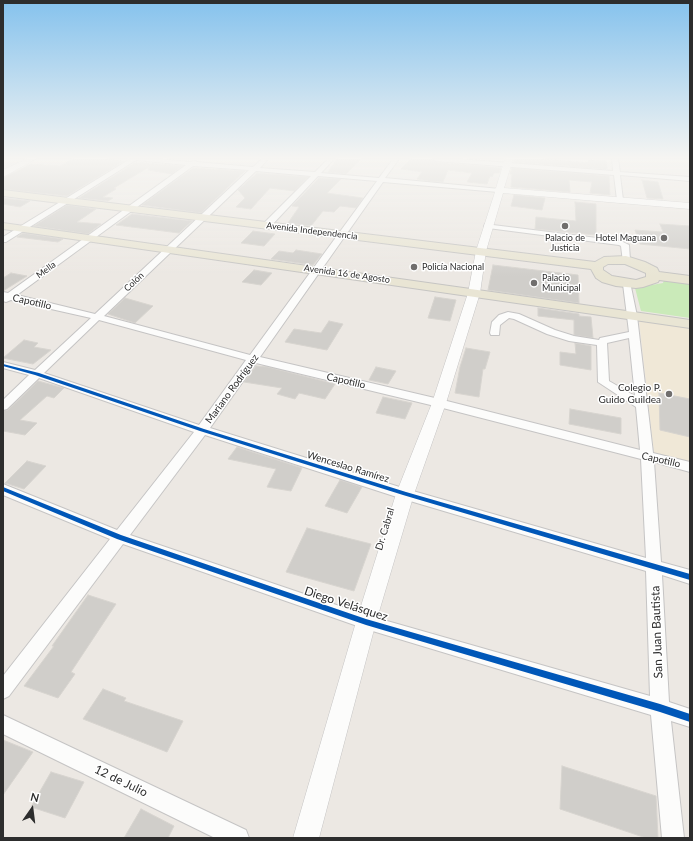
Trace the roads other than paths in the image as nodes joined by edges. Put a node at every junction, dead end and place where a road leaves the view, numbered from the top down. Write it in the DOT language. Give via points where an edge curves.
graph roads {
  1 [pos="44,198"];
  2 [pos="70,198"];
  3 [pos="146,198"];
  4 [pos="224,198"];
  5 [pos="293,198"];
  6 [pos="367,198"];
  7 [pos="496,198"];
  8 [pos="599,198"];
  9 [pos="620,200"];
  10 [pos="66,201"];
  11 [pos="690,206"];
  12 [pos="133,208"];
  13 [pos="203,218"];
  14 [pos="267,225"];
  15 [pos="3,226"];
  16 [pos="488,226"];
  17 [pos="21,229"];
  18 [pos="341,235"];
  19 [pos="90,238"];
  20 [pos="3,240"];
  21 [pos="169,250"];
  22 [pos="481,251"];
  23 [pos="626,260"];
  24 [pos="597,266"];
  25 [pos="318,270"];
  26 [pos="653,275"];
  27 [pos="690,280"];
  28 [pos="626,284"];
  29 [pos="474,293"];
  30 [pos="5,298"];
  31 [pos="632,316"];
  32 [pos="98,317"];
  33 [pos="690,324"];
  34 [pos="495,333"];
  35 [pos="634,334"];
  36 [pos="602,343"];
  37 [pos="254,359"];
  38 [pos="3,365"];
  39 [pos="37,374"];
  40 [pos="439,403"];
  41 [pos="641,404"];
  42 [pos="3,406"];
  43 [pos="202,430"];
  44 [pos="647,457"];
  45 [pos="690,467"];
  46 [pos="3,489"];
  47 [pos="405,494"];
  48 [pos="119,537"];
  49 [pos="654,567"];
  50 [pos="690,577"];
  51 [pos="366,622"];
  52 [pos="3,690"];
  53 [pos="660,708"];
  54 [pos="690,718"];
  55 [pos="3,724"];
  56 [pos="238,838"];
  57 [pos="306,838"];
  58 [pos="673,838"];
  1 -- 10 [label="main road, Avenida Independencia"];
  2 -- 10 [label="street"];
  3 -- 12 [label="street"];
  4 -- 13 [label="street, Colón"];
  5 -- 14 [label="street"];
  6 -- 18 [label="street, Mariano Rodríguez"];
  7 -- 16 [label="street, Dr. Cabral"];
  8 -- 9 [label="street"];
  9 -- 11 [label="street"];
  10 -- 12 [label="main road, Avenida Independencia"];
  10 -- 17 [label="street"];
  12 -- 13 [label="main road, Avenida Independencia"];
  12 -- 19 [label="street, Mella"];
  13 -- 14 [label="main road, Avenida Independencia"];
  13 -- 21 [label="street, Colón"];
  14 -- 18 [label="main road, Avenida Independencia"];
  15 -- 17 [label="main road, Avenida 16 de Agosto"];
  16 -- 22 [label="street, Dr. Cabral"];
  16 -- 23 [label="street" via="621,243 624,245"];
  17 -- 19 [label="main road, Avenida 16 de Agosto"];
  17 -- 20 [label="street"];
  18 -- 22 [label="main road, Avenida Independencia"];
  18 -- 25 [label="street, Mariano Rodríguez"];
  19 -- 21 [label="main road, Avenida 16 de Agosto"];
  19 -- 30 [label="street, Mella"];
  21 -- 25 [label="main road, Avenida 16 de Agosto"];
  21 -- 32 [label="street, Colón"];
  22 -- 24 [label="main road, Avenida Independencia"];
  22 -- 29 [label="street, Dr. Cabral"];
  23 -- 24 [label="main road" via="604,261"];
  23 -- 26 [label="main road" via="648,268"];
  24 -- 28 [label="main road" via="601,275"];
  25 -- 29 [label="main road, Avenida 16 de Agosto"];
  25 -- 37 [label="street, Mariano Rodríguez"];
  26 -- 27 [label="main road"];
  26 -- 28 [label="main road" via="653,279 643,284"];
  28 -- 31 [label="street, San Juan Bautista"];
  29 -- 31 [label="main road, Avenida 16 de Agosto"];
  29 -- 40 [label="street, Dr. Cabral"];
  30 -- 32 [label="street, Capotillo"];
  31 -- 33 [label="main road, Avenida 16 de Agosto"];
  31 -- 35 [label="street, San Juan Bautista"];
  32 -- 37 [label="street, Capotillo"];
  32 -- 39 [label="street, Colón"];
  34 -- 36 [label="street" via="495,324 508,315 573,339"];
  35 -- 36 [label="street" via="604,340"];
  35 -- 41 [label="street, San Juan Bautista"];
  36 -- 41 [label="street" via="604,382"];
  37 -- 40 [label="street, Capotillo"];
  37 -- 43 [label="street, Mariano Rodríguez"];
  38 -- 39 [label="street, Wenceslao Ramírez"];
  39 -- 42 [label="street, Colón"];
  39 -- 43 [label="street, Wenceslao Ramírez"];
  40 -- 44 [label="street, Capotillo"];
  40 -- 47 [label="street, Dr. Cabral"];
  41 -- 44 [label="street, San Juan Bautista"];
  43 -- 47 [label="street, Wenceslao Ramírez"];
  43 -- 48 [label="street, Mariano Rodríguez"];
  44 -- 45 [label="street, Capotillo"];
  44 -- 49 [label="street, San Juan Bautista"];
  46 -- 48 [label="street, Diego Velásquez"];
  47 -- 49 [label="street, Wenceslao Ramírez"];
  47 -- 51 [label="street, Dr. Cabral"];
  48 -- 51 [label="street, Diego Velásquez"];
  48 -- 52 [label="street, Mariano Rodríguez"];
  49 -- 50 [label="street, Wenceslao Ramírez"];
  49 -- 53 [label="street, San Juan Bautista"];
  51 -- 53 [label="street, Diego Velásquez"];
  51 -- 57 [label="street, Dr. Cabral"];
  53 -- 54 [label="street, Diego Velásquez"];
  53 -- 58 [label="street, San Juan Bautista"];
  55 -- 56 [label="street, 12 de Julio"];
}
